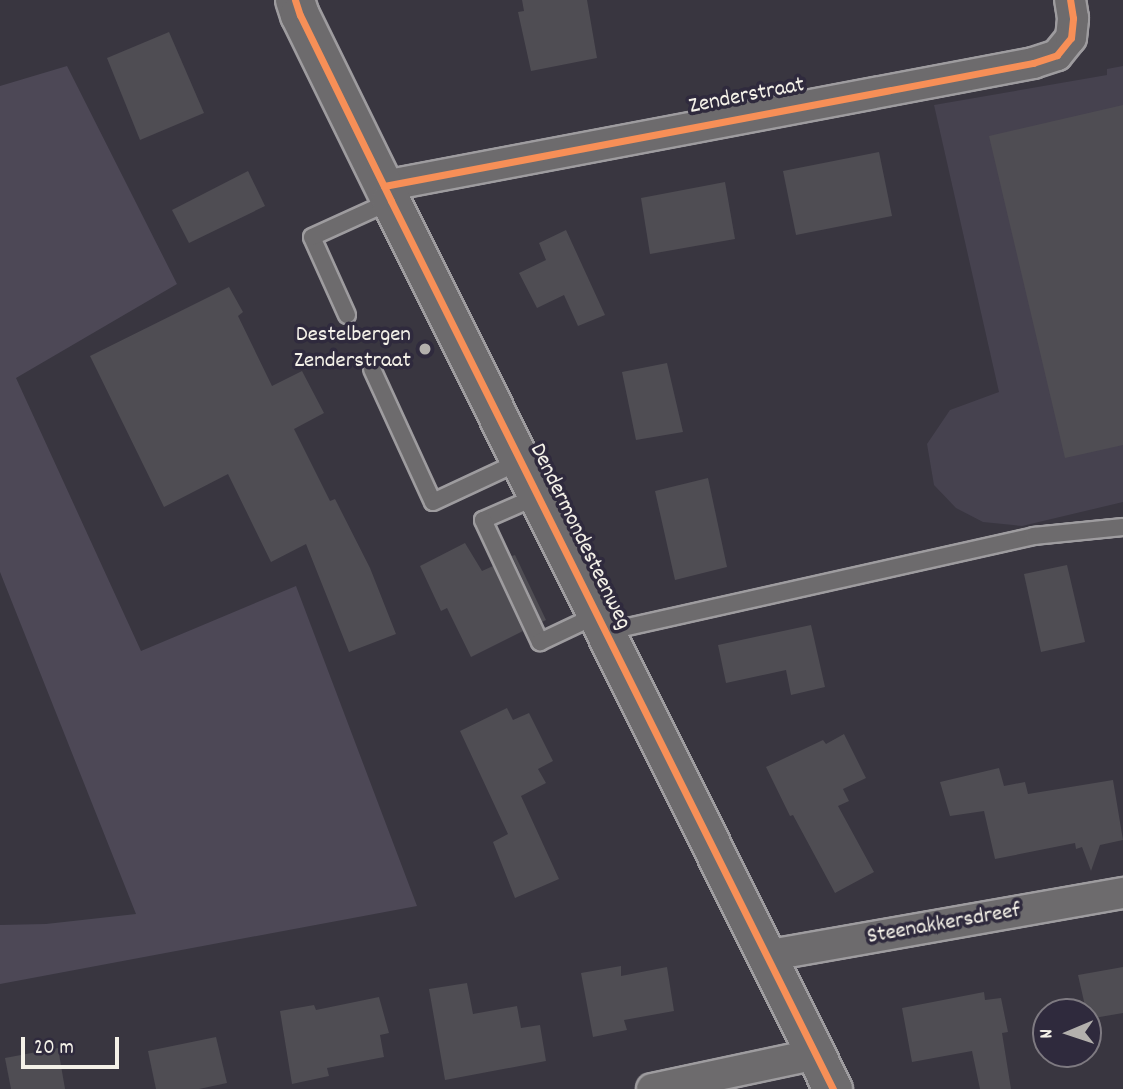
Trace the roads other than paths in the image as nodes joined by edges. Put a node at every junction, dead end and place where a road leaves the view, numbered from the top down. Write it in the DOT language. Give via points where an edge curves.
graph roads {
  1 [pos="296,0"];
  2 [pos="1070,0"];
  3 [pos="387,193"];
  4 [pos="347,315"];
  5 [pos="372,369"];
  6 [pos="521,461"];
  7 [pos="538,496"];
  8 [pos="1123,527"];
  9 [pos="601,624"];
  10 [pos="1123,893"];
  11 [pos="765,956"];
  12 [pos="817,1054"];
  13 [pos="652,1089"];
  14 [pos="833,1089"];
  1 -- 3 [label="main road, Dendermondesteenweg"];
  2 -- 3 [label="street, Zenderstraat" via="1071,38 1057,55 1033,63"];
  3 -- 4 [label="lane" via="312,237"];
  3 -- 6 [label="main road, Dendermondesteenweg"];
  5 -- 6 [label="lane" via="433,502"];
  6 -- 7 [label="main road, Dendermondesteenweg"];
  7 -- 9 [label="main road, Dendermondesteenweg"];
  7 -- 9 [label="lane" via="483,520 540,642"];
  8 -- 9 [label="lane" via="1034,536"];
  9 -- 11 [label="main road, Dendermondesteenweg"];
  10 -- 11 [label="street, Steenakkersdreef"];
  11 -- 12 [label="main road, Dendermondesteenweg"];
  12 -- 13 [label="street"];
  12 -- 14 [label="main road, Dendermondesteenweg"];
}
